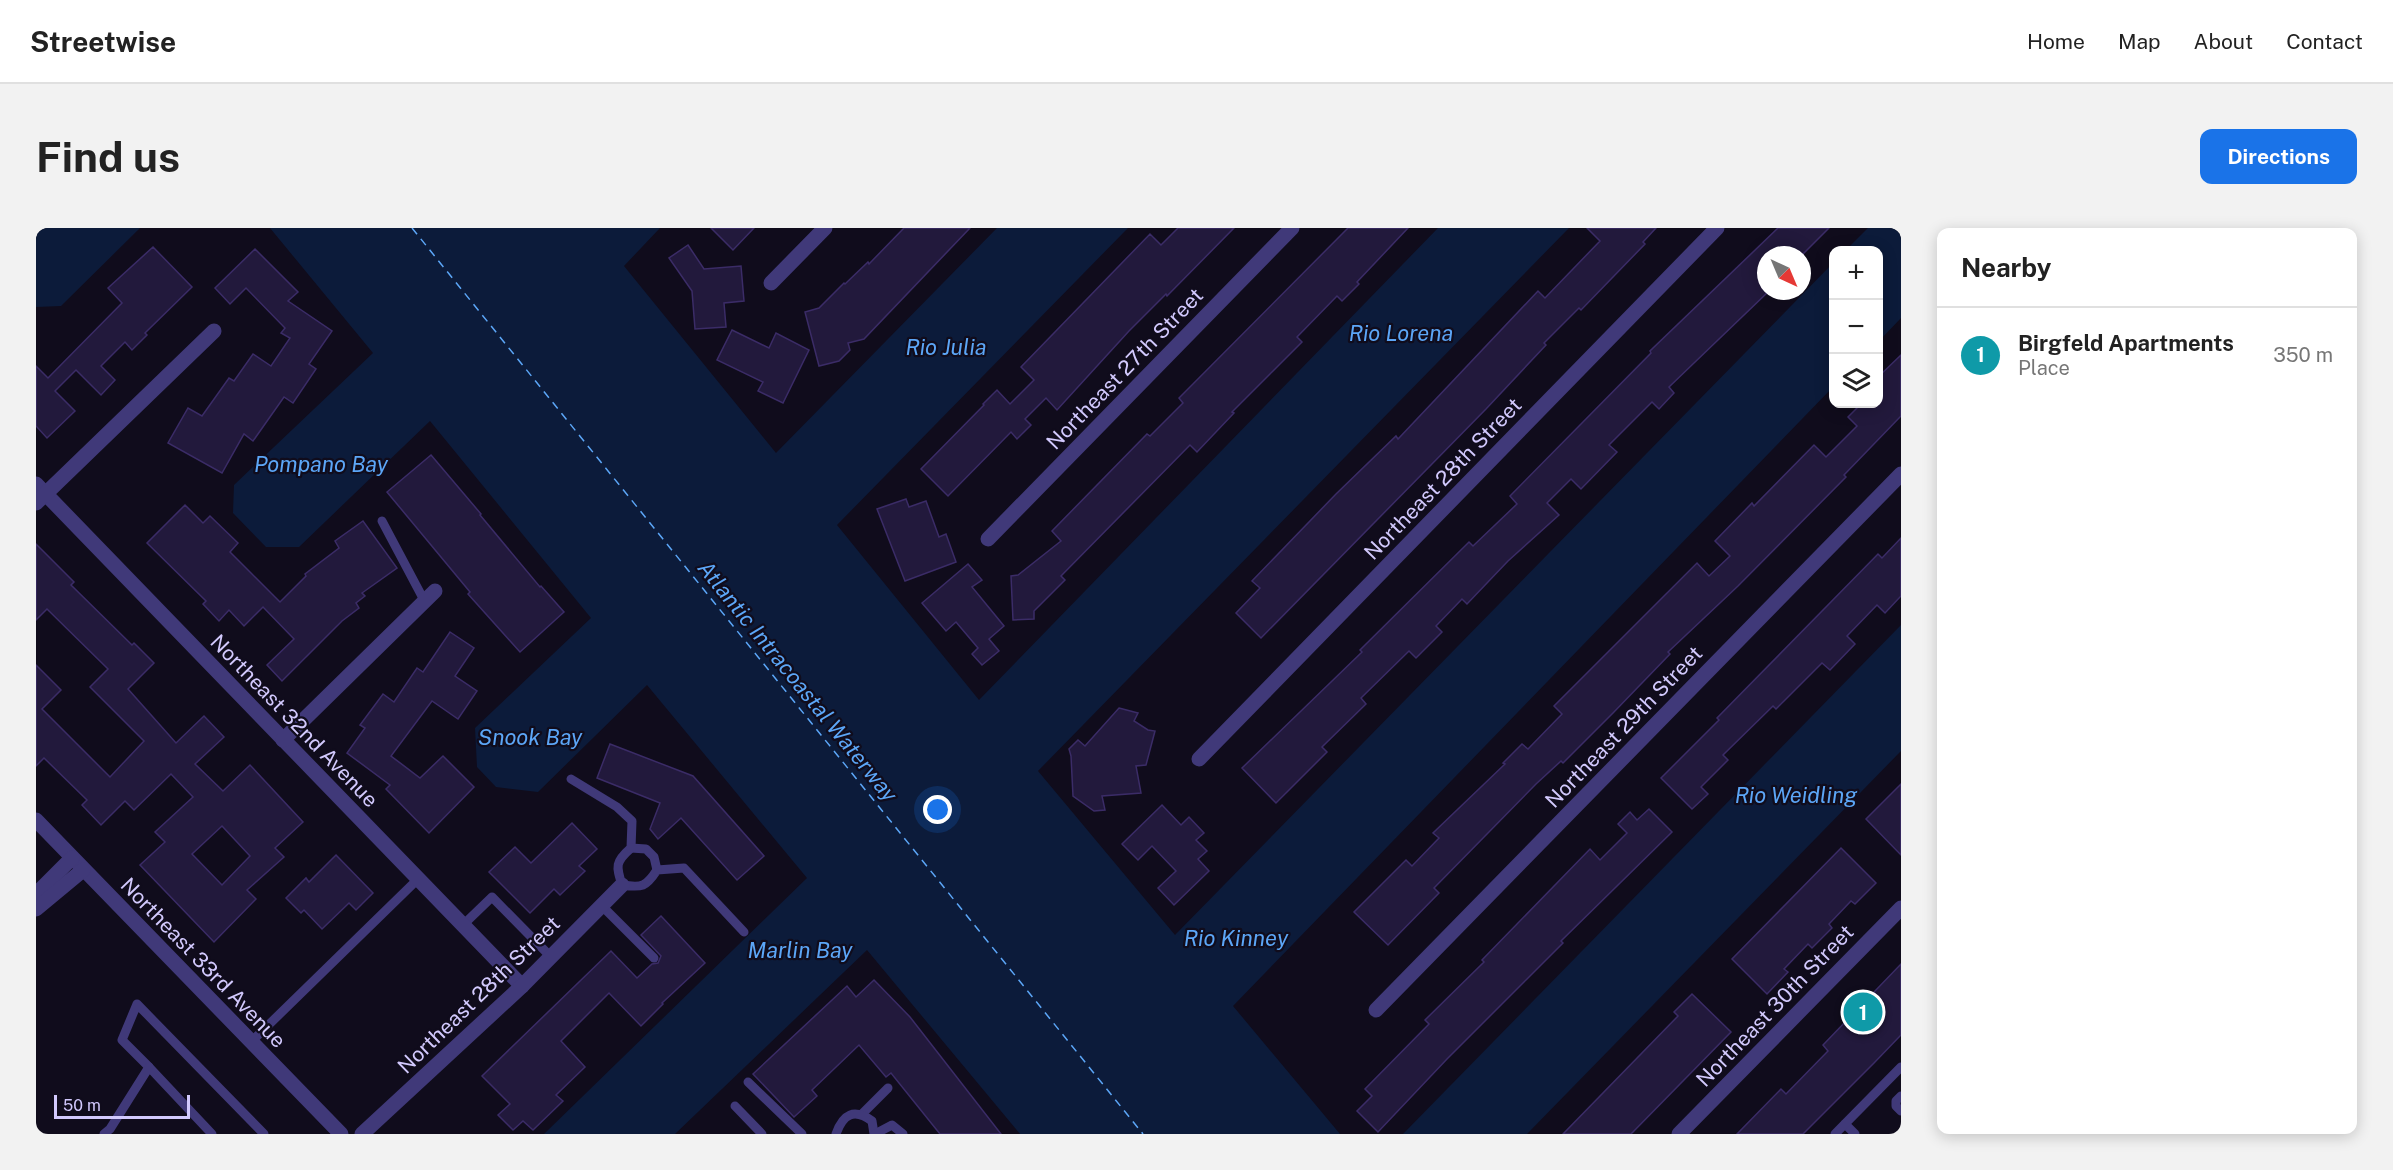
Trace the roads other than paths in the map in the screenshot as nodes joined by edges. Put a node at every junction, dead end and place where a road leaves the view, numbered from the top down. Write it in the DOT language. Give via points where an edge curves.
graph roads {
  1 [pos="825,228"];
  2 [pos="1292,228"];
  3 [pos="1717,228"];
  4 [pos="771,283"];
  5 [pos="214,331"];
  6 [pos="1901,474"];
  7 [pos="39,493"];
  8 [pos="382,521"];
  9 [pos="988,539"];
  10 [pos="430,597"];
  11 [pos="283,740"];
  12 [pos="1199,759"];
  13 [pos="571,779"];
  14 [pos="36,820"];
  15 [pos="631,848"];
  16 [pos="72,858"];
  17 [pos="83,870"];
  18 [pos="657,870"];
  19 [pos="418,879"];
  20 [pos="622,885"];
  21 [pos="36,894"];
  22 [pos="602,906"];
  23 [pos="1901,908"];
  24 [pos="36,909"];
  25 [pos="463,924"];
  26 [pos="744,932"];
  27 [pos="551,957"];
  28 [pos="654,958"];
  29 [pos="522,986"];
  30 [pos="1376,1010"];
  31 [pos="251,1042"];
  32 [pos="149,1067"];
  33 [pos="1901,1067"];
  34 [pos="748,1082"];
  35 [pos="888,1088"];
  36 [pos="1901,1096"];
  37 [pos="735,1106"];
  38 [pos="1901,1111"];
  39 [pos="862,1114"];
  40 [pos="1845,1124"];
  41 [pos="1684,1132"];
  42 [pos="104,1134"];
  43 [pos="212,1134"];
  44 [pos="264,1134"];
  45 [pos="341,1134"];
  46 [pos="362,1134"];
  47 [pos="762,1134"];
  48 [pos="802,1134"];
  49 [pos="836,1134"];
  50 [pos="874,1134"];
  51 [pos="903,1134"];
  52 [pos="1835,1134"];
  53 [pos="1855,1134"];
  1 -- 4 [label="street"];
  2 -- 9 [label="street, Northeast 27th Street"];
  3 -- 12 [label="street, Northeast 28th Street"];
  5 -- 7 [label="street"];
  6 -- 30 [label="street, Northeast 29th Street"];
  7 -- 11 [label="street, Northeast 32nd Avenue"];
  8 -- 10 [label="lane"];
  10 -- 11 [label="street"];
  11 -- 19 [label="street, Northeast 32nd Avenue"];
  13 -- 15 [label="lane" via="617,807 632,821"];
  14 -- 16 [label="street, Northeast 33rd Avenue"];
  15 -- 18 [label="lane" via="646,849"];
  15 -- 20 [label="lane" via="620,857 616,869"];
  16 -- 17 [label="street, Northeast 33rd Avenue"];
  16 -- 21 [label="street"];
  17 -- 24 [label="street"];
  17 -- 31 [label="street, Northeast 33rd Avenue"];
  18 -- 20 [label="lane" via="650,882 639,887"];
  18 -- 26 [label="lane" via="684,868"];
  19 -- 25 [label="street, Northeast 32nd Avenue"];
  19 -- 31 [label="lane"];
  20 -- 22 [label="street, Northeast 28th Street"];
  22 -- 27 [label="street, Northeast 28th Street"];
  22 -- 28 [label="lane"];
  23 -- 41 [label="street, Northeast 30th Street"];
  25 -- 27 [label="lane" via="492,897"];
  25 -- 29 [label="street, Northeast 32nd Avenue"];
  27 -- 29 [label="street, Northeast 28th Street"];
  29 -- 46 [label="street, Northeast 28th Street"];
  31 -- 45 [label="street, Northeast 33rd Avenue"];
  32 -- 42 [label="lane"];
  32 -- 43 [label="lane"];
  32 -- 44 [label="lane" via="122,1040 137,1004"];
  33 -- 40 [label="lane"];
  34 -- 48 [label="lane"];
  35 -- 39 [label="lane"];
  36 -- 38 [label="lane" via="1896,1101"];
  37 -- 47 [label="lane"];
  39 -- 49 [label="lane" via="850,1114 840,1122"];
  39 -- 50 [label="lane" via="872,1121"];
  40 -- 52 [label="lane"];
  40 -- 53 [label="lane"];
  50 -- 51 [label="lane" via="892,1125"];
}
